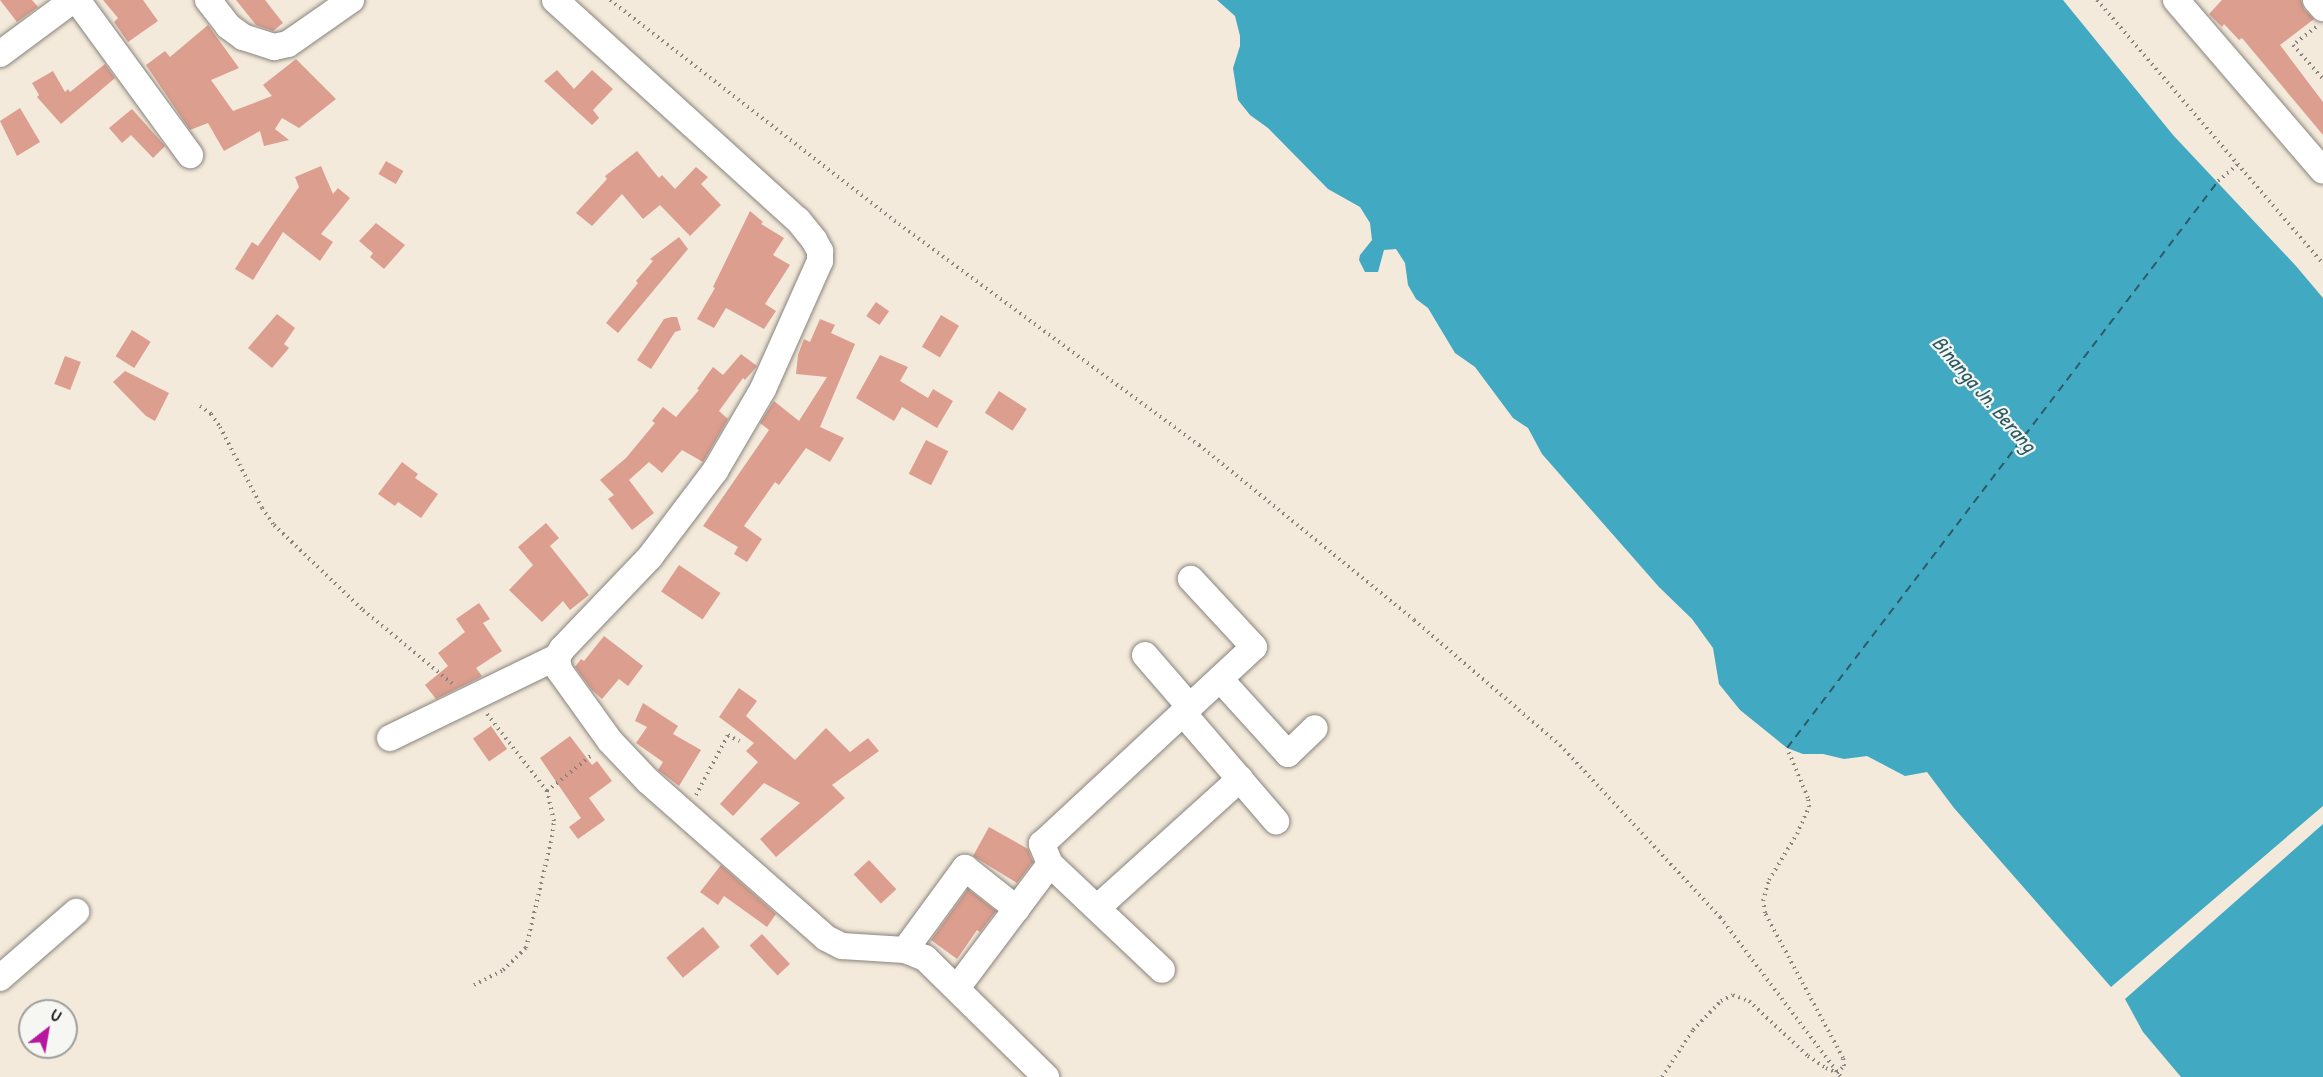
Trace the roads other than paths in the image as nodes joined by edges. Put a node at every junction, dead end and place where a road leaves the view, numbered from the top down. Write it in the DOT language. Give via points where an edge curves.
graph roads {
  1 [pos="75,0"];
  2 [pos="208,0"];
  3 [pos="351,0"];
  4 [pos="555,0"];
  5 [pos="2176,0"];
  6 [pos="2316,0"];
  7 [pos="2323,8"];
  8 [pos="0,54"];
  9 [pos="190,155"];
  10 [pos="2323,171"];
  11 [pos="1191,579"];
  12 [pos="1144,655"];
  13 [pos="557,657"];
  14 [pos="1220,679"];
  15 [pos="1186,710"];
  16 [pos="1315,728"];
  17 [pos="390,738"];
  18 [pos="1240,778"];
  19 [pos="1276,820"];
  20 [pos="1050,864"];
  21 [pos="1097,908"];
  22 [pos="1017,909"];
  23 [pos="76,912"];
  24 [pos="905,950"];
  25 [pos="1162,970"];
  26 [pos="0,978"];
  27 [pos="957,988"];
  28 [pos="1046,1077"];
  1 -- 8 [label="street"];
  1 -- 9 [label="street"];
  2 -- 3 [label="street" via="228,26 243,37 274,47 288,44"];
  4 -- 13 [label="street" via="798,220 820,251 820,261 763,389 715,471 668,536 574,633"];
  5 -- 10 [label="street"];
  6 -- 7 [label="street"];
  11 -- 14 [label="street" via="1254,647"];
  12 -- 15 [label="street"];
  13 -- 17 [label="street"];
  13 -- 24 [label="street" via="566,682 610,741 648,781 835,944"];
  14 -- 15 [label="street"];
  14 -- 16 [label="street" via="1288,754"];
  15 -- 18 [label="street"];
  15 -- 20 [label="street" via="1042,844"];
  18 -- 19 [label="street"];
  18 -- 21 [label="street"];
  20 -- 21 [label="street"];
  20 -- 22 [label="street"];
  21 -- 25 [label="street"];
  22 -- 24 [label="street" via="965,868"];
  22 -- 27 [label="street"];
  23 -- 26 [label="street"];
  24 -- 27 [label="street" via="924,958"];
  27 -- 28 [label="street"];
}
